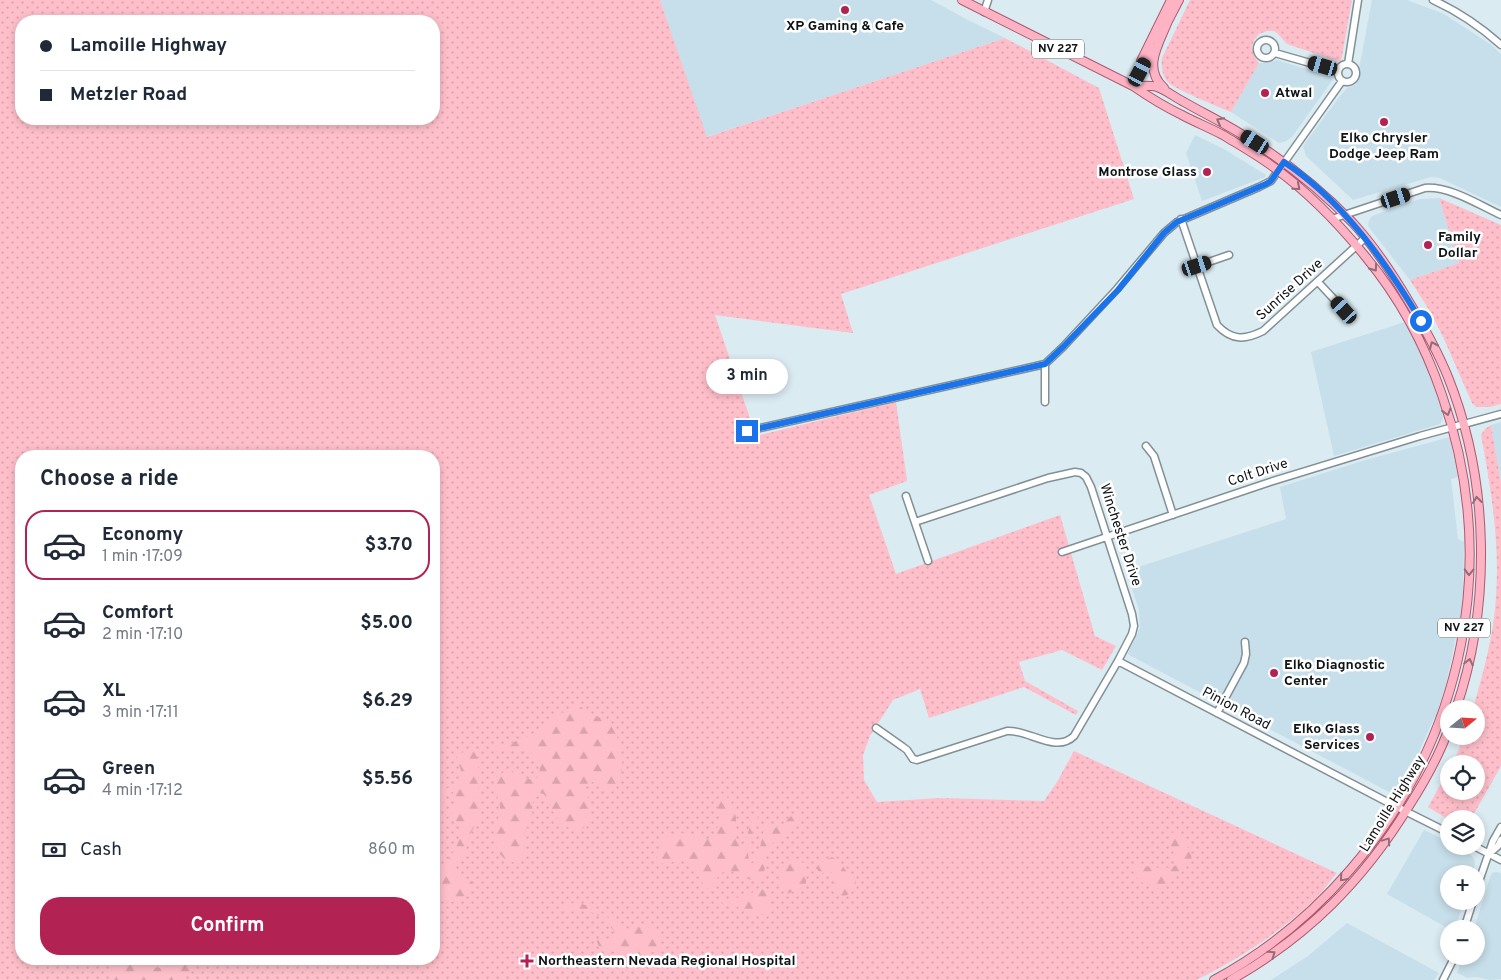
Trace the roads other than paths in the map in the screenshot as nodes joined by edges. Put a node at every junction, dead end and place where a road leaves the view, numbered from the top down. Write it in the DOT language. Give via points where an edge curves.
graph roads {
  1 [pos="962,0"];
  2 [pos="988,0"];
  3 [pos="1171,0"];
  4 [pos="1179,0"];
  5 [pos="1358,0"];
  6 [pos="1433,0"];
  7 [pos="1442,2"];
  8 [pos="984,12"];
  9 [pos="1168,22"];
  10 [pos="1501,45"];
  11 [pos="1275,53"];
  12 [pos="1348,64"];
  13 [pos="1338,71"];
  14 [pos="1342,81"];
  15 [pos="1131,85"];
  16 [pos="1197,110"];
  17 [pos="1284,162"];
  18 [pos="1278,170"];
  19 [pos="1344,215"];
  20 [pos="1501,215"];
  21 [pos="1332,219"];
  22 [pos="1181,220"];
  23 [pos="1365,238"];
  24 [pos="1356,246"];
  25 [pos="1229,255"];
  26 [pos="1197,266"];
  27 [pos="1318,282"];
  28 [pos="1344,310"];
  29 [pos="1045,364"];
  30 [pos="1045,402"];
  31 [pos="1501,414"];
  32 [pos="1463,424"];
  33 [pos="1452,428"];
  34 [pos="747,431"];
  35 [pos="1146,446"];
  36 [pos="906,496"];
  37 [pos="1173,515"];
  38 [pos="915,522"];
  39 [pos="1107,537"];
  40 [pos="1062,552"];
  41 [pos="928,560"];
  42 [pos="1245,642"];
  43 [pos="1118,661"];
  44 [pos="1459,700"];
  45 [pos="1217,713"];
  46 [pos="876,728"];
  47 [pos="1441,745"];
  48 [pos="1397,807"];
  49 [pos="1406,812"];
  50 [pos="1501,827"];
  51 [pos="1440,829"];
  52 [pos="1501,840"];
  53 [pos="1485,852"];
  54 [pos="1489,854"];
  55 [pos="1501,860"];
  56 [pos="1485,865"];
  57 [pos="1450,965"];
  58 [pos="1214,980"];
  59 [pos="1231,980"];
  60 [pos="1442,980"];
  1 -- 8 [label="main road, Lamoille Highway / NV 227"];
  2 -- 8 [label="street"];
  3 -- 15 [label="main road"];
  4 -- 9 [label="main road"];
  5 -- 12 [label="street"];
  6 -- 7 [label="street"];
  7 -- 10 [label="street"];
  8 -- 15 [label="main road, Lamoille Highway / NV 227"];
  9 -- 15 [label="main road"];
  9 -- 16 [label="main road" via="1153,60 1154,75 1158,82"];
  11 -- 13 [label="street"];
  12 -- 13 [label="street"];
  12 -- 14 [label="street" via="1355,70 1355,78 1347,83"];
  13 -- 14 [label="street"];
  14 -- 17 [label="street"];
  15 -- 16 [label="main road, Lamoille Highway / NV 227" via="1156,87"];
  15 -- 18 [label="main road, Lamoille Highway / NV 227"];
  17 -- 16 [label="main road, Lamoille Highway / NV 227, one-way"];
  17 -- 18 [label="street"];
  17 -- 19 [label="main road, Lamoille Highway / NV 227"];
  18 -- 21 [label="main road, Lamoille Highway / NV 227, one-way"];
  18 -- 22 [label="street" via="1266,184"];
  19 -- 20 [label="street" via="1425,188 1448,191"];
  19 -- 21 [label="street"];
  19 -- 23 [label="main road, Lamoille Highway / NV 227"];
  21 -- 24 [label="main road, Lamoille Highway / NV 227"];
  22 -- 26 [label="street, Sunrise Drive"];
  22 -- 29 [label="street" via="1164,233 1118,290"];
  23 -- 24 [label="street, Sunrise Drive"];
  32 -- 23 [label="main road, Lamoille Highway / NV 227, one-way" via="1430,337 1398,283"];
  24 -- 27 [label="street, Sunrise Drive"];
  24 -- 33 [label="main road, Lamoille Highway / NV 227, one-way" via="1392,293 1420,342"];
  25 -- 26 [label="street"];
  26 -- 27 [label="street, Sunrise Drive" via="1217,325 1231,336 1241,338 1264,331"];
  27 -- 28 [label="street"];
  29 -- 30 [label="street"];
  29 -- 34 [label="street"];
  31 -- 32 [label="street, Colt Drive"];
  32 -- 33 [label="street, Colt Drive"];
  44 -- 32 [label="main road, Lamoille Highway / NV 227, one-way" via="1475,633 1481,558 1477,492"];
  33 -- 37 [label="street, Colt Drive" via="1270,482"];
  33 -- 48 [label="main road, Lamoille Highway / NV 227, one-way" via="1467,499 1470,541 1464,629 1457,665 1437,728"];
  35 -- 37 [label="street" via="1154,456"];
  36 -- 38 [label="street"];
  37 -- 39 [label="street, Colt Drive"];
  38 -- 39 [label="street, Winchester Drive" via="1075,472 1086,477 1091,487"];
  38 -- 41 [label="street"];
  39 -- 40 [label="street, Colt Drive"];
  39 -- 43 [label="street, Winchester Drive" via="1134,626"];
  42 -- 45 [label="street" via="1244,663"];
  43 -- 45 [label="street, Pinion Road"];
  43 -- 46 [label="street, Winchester Drive" via="1074,736 1065,741 1044,741 1015,730 1007,731 917,760"];
  45 -- 48 [label="street, Pinion Road"];
  47 -- 49 [label="main road, Lamoille Highway"];
  48 -- 49 [label="street, Pinion Road"];
  48 -- 58 [label="main road, Lamoille Highway / NV 227, one-way" via="1372,844 1332,891 1283,935"];
  49 -- 51 [label="street, Pinion Road"];
  59 -- 49 [label="main road, Lamoille Highway, one-way" via="1284,945 1330,908 1374,859"];
  50 -- 54 [label="street" via="1492,841"];
  52 -- 54 [label="street"];
  53 -- 54 [label="street"];
  54 -- 55 [label="street"];
  54 -- 56 [label="street"];
  57 -- 60 [label="street"];
}
